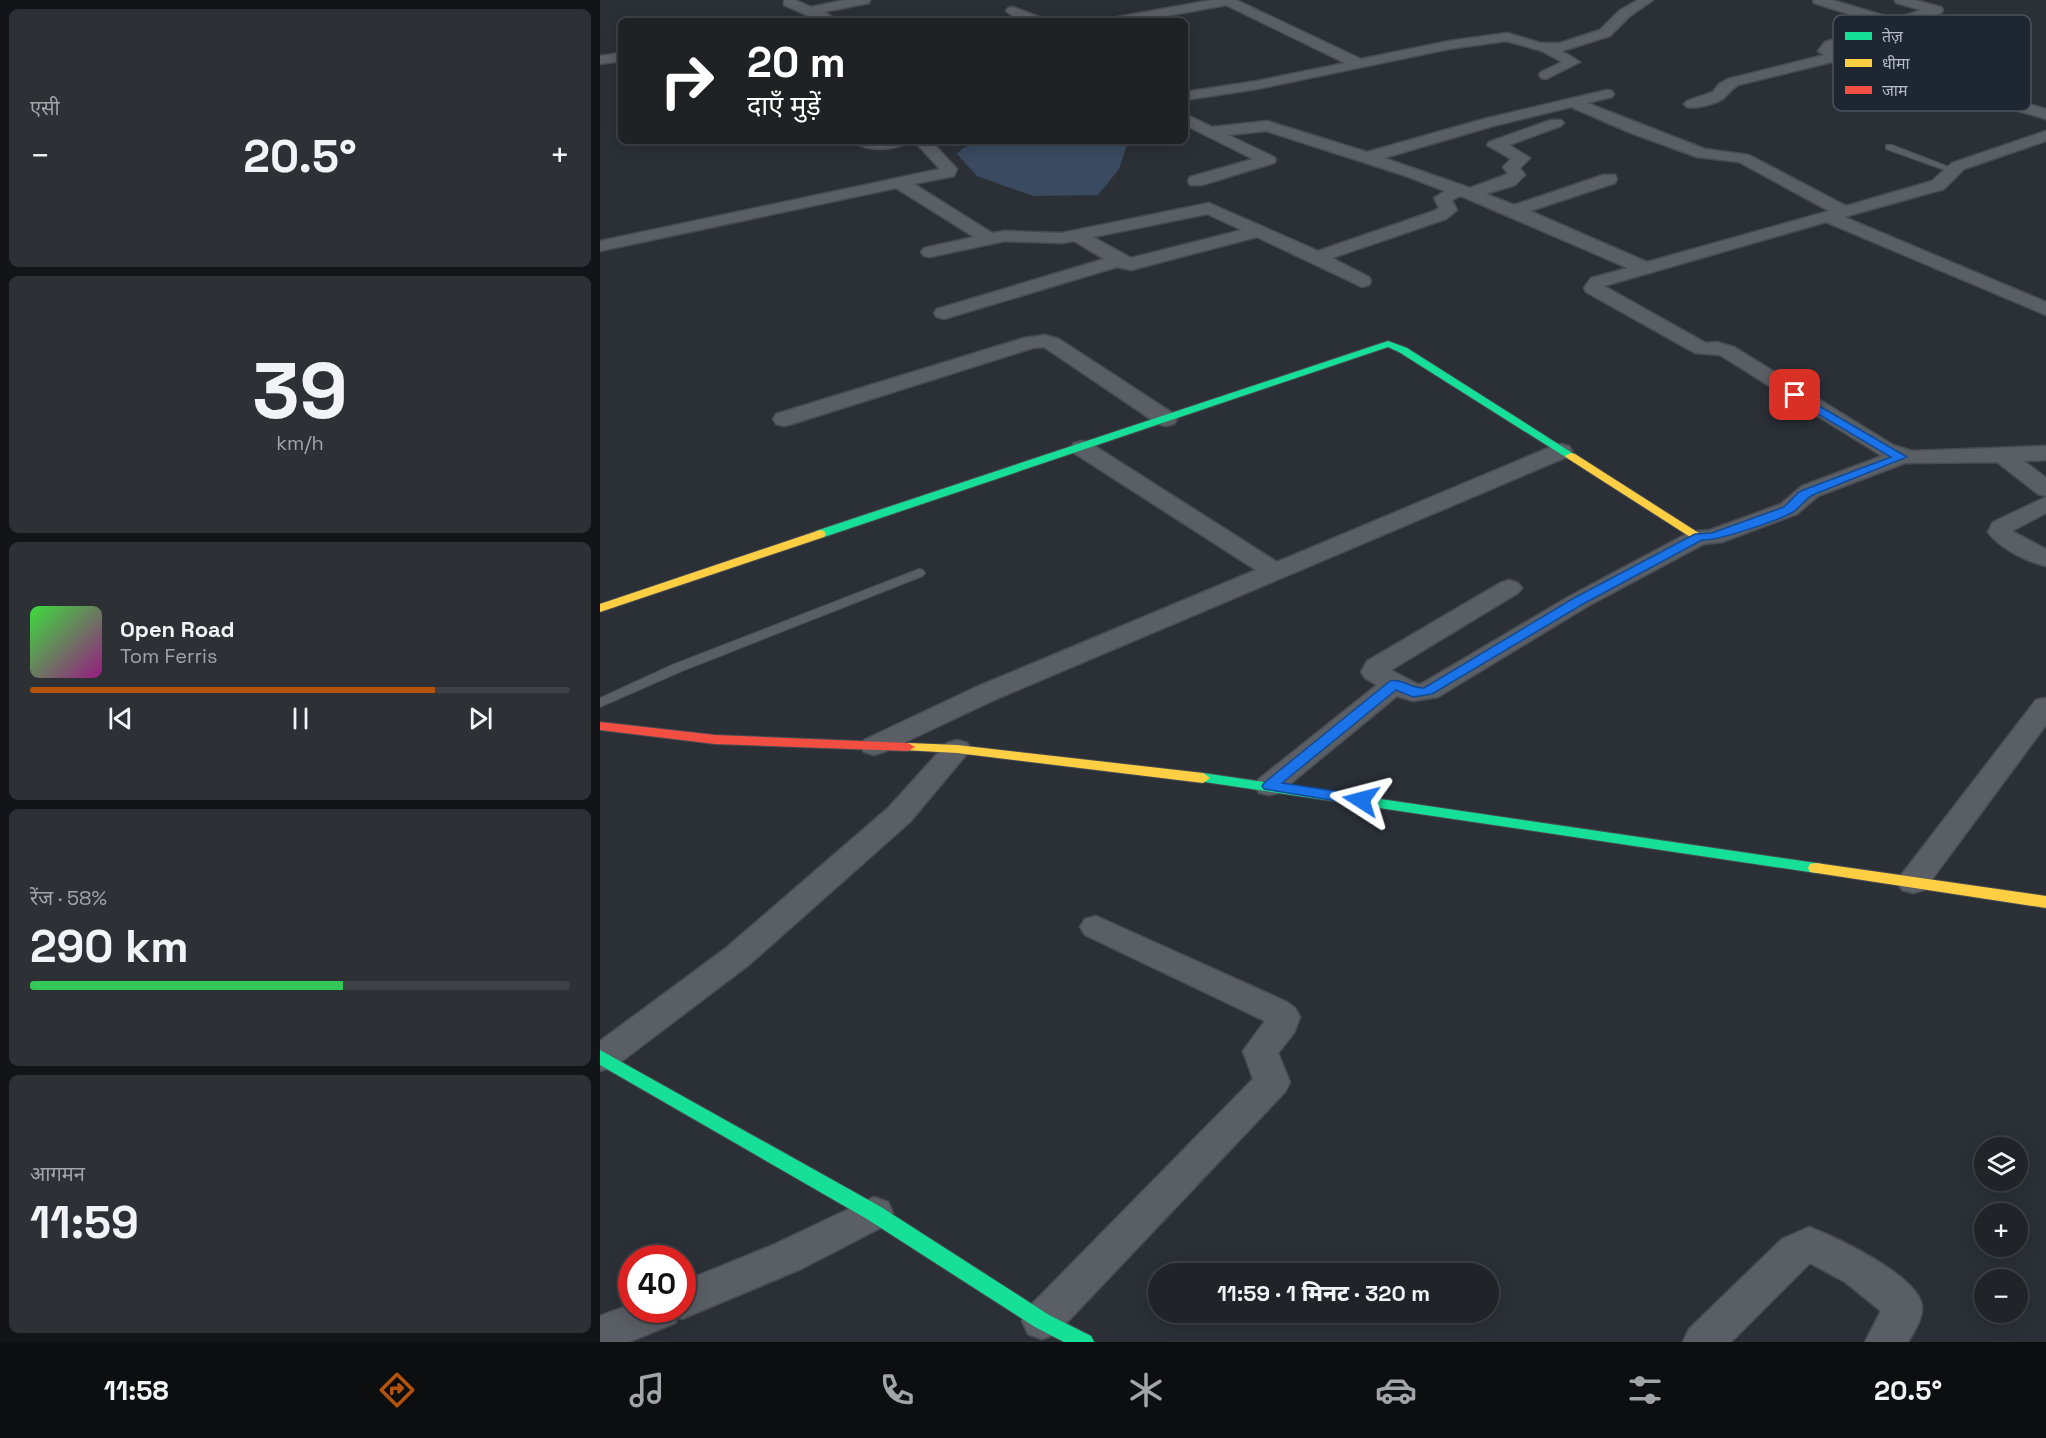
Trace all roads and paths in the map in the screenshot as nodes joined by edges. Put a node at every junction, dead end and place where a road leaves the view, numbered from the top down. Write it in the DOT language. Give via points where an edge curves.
graph roads {
  1 [pos="864,0"];
  2 [pos="1647,0"];
  3 [pos="1819,0"];
  4 [pos="1901,0"];
  5 [pos="1226,1"];
  6 [pos="789,2"];
  7 [pos="810,11"];
  8 [pos="1012,11"];
  9 [pos="1867,15"];
  10 [pos="1922,15"];
  11 [pos="826,18"];
  12 [pos="1027,18"];
  13 [pos="1134,18"];
  14 [pos="1833,46"];
  15 [pos="1547,48"];
  16 [pos="1833,54"];
  17 [pos="618,57"];
  18 [pos="1833,57"];
  19 [pos="600,60"];
  20 [pos="1359,64"];
  21 [pos="1546,75"];
  22 [pos="1607,94"];
  23 [pos="1188,96"];
  24 [pos="1574,103"];
  25 [pos="1692,104"];
  26 [pos="2031,110"];
  27 [pos="2046,114"];
  28 [pos="1188,121"];
  29 [pos="1556,123"];
  30 [pos="1209,132"];
  31 [pos="2046,136"];
  32 [pos="925,144"];
  33 [pos="1888,147"];
  34 [pos="1365,158"];
  35 [pos="1953,170"];
  36 [pos="1609,178"];
  37 [pos="1196,181"];
  38 [pos="900,183"];
  39 [pos="1466,192"];
  40 [pos="1514,211"];
  41 [pos="1834,213"];
  42 [pos="1258,231"];
  43 [pos="1079,236"];
  44 [pos="987,238"];
  45 [pos="600,246"];
  46 [pos="930,252"];
  47 [pos="1317,257"];
  48 [pos="1118,261"];
  49 [pos="1645,268"];
  50 [pos="1362,281"];
  51 [pos="2046,309"];
  52 [pos="944,313"];
  53 [pos="784,419"];
  54 [pos="1166,419"];
  55 [pos="1082,448"];
  56 [pos="1561,451"];
  57 [pos="2046,453"];
  58 [pos="2001,454"];
  59 [pos="1901,457"];
  60 [pos="2046,489"];
  61 [pos="2046,504"];
  62 [pos="1699,537"];
  63 [pos="2046,559"];
  64 [pos="1273,570"];
  65 [pos="919,573"];
  66 [pos="1509,588"];
  67 [pos="600,608"];
  68 [pos="1395,684"];
  69 [pos="600,703"];
  70 [pos="2046,706"];
  71 [pos="600,726"];
  72 [pos="874,746"];
  73 [pos="957,749"];
  74 [pos="1269,786"];
  75 [pos="1913,882"];
  76 [pos="2046,902"];
  77 [pos="1096,927"];
  78 [pos="601,1057"];
  79 [pos="874,1213"];
  80 [pos="696,1294"];
  81 [pos="1041,1321"];
  82 [pos="629,1323"];
  83 [pos="600,1335"];
  84 [pos="1084,1342"];
  85 [pos="1704,1342"];
  86 [pos="1886,1342"];
  1 -- 7 [label="street"];
  2 -- 15 [label="street" via="1625,13 1605,33"];
  3 -- 9 [label="street"];
  4 -- 10 [label="street" via="1936,10"];
  5 -- 13 [label="street"];
  5 -- 20 [label="street"];
  6 -- 7 [label="street"];
  7 -- 11 [label="street"];
  8 -- 12 [label="street"];
  14 -- 16 [label="street" via="1825,51"];
  15 -- 20 [label="street" via="1507,37"];
  15 -- 21 [label="street" via="1573,63"];
  17 -- 19 [label="street"];
  18 -- 25 [label="street" via="1733,81 1718,95"];
  20 -- 23 [label="street"];
  22 -- 24 [label="street"];
  24 -- 34 [label="street" via="1489,122"];
  24 -- 41 [label="street" via="1703,154 1743,158"];
  26 -- 27 [label="street"];
  28 -- 30 [label="street"];
  29 -- 39 [label="street" via="1495,145 1522,158 1511,167 1518,174 1516,178"];
  30 -- 34 [label="street" via="1267,126"];
  30 -- 37 [label="street" via="1268,160"];
  31 -- 35 [label="street"];
  32 -- 38 [label="street" via="950,169"];
  33 -- 35 [label="lane"];
  34 -- 39 [label="street"];
  35 -- 41 [label="street" via="1938,185"];
  36 -- 40 [label="street"];
  38 -- 44 [label="street"];
  38 -- 45 [label="street"];
  39 -- 40 [label="street"];
  39 -- 47 [label="street" via="1443,198 1448,210 1440,215"];
  40 -- 49 [label="street"];
  41 -- 49 [label="street"];
  41 -- 51 [label="street"];
  42 -- 43 [label="street" via="1209,208"];
  42 -- 47 [label="street"];
  42 -- 48 [label="street" via="1137,263"];
  43 -- 44 [label="street"];
  43 -- 48 [label="street"];
  44 -- 46 [label="street"];
  47 -- 50 [label="street"];
  48 -- 52 [label="street"];
  49 -- 59 [label="street" via="1598,282 1593,288 1702,349 1727,351 1838,423"];
  53 -- 54 [label="street" via="1045,340"];
  54 -- 55 [label="street"];
  54 -- 56 [label="street" via="1388,344"];
  55 -- 64 [label="street"];
  55 -- 67 [label="street"];
  56 -- 62 [label="street"];
  56 -- 64 [label="street"];
  57 -- 58 [label="street"];
  58 -- 59 [label="street"];
  58 -- 60 [label="street"];
  59 -- 62 [label="street" via="1810,491 1789,509 1713,537"];
  61 -- 63 [label="street" via="2000,531"];
  62 -- 68 [label="street" via="1579,601 1428,692 1413,693"];
  64 -- 72 [label="street" via="984,694"];
  65 -- 69 [label="lane" via="677,668"];
  66 -- 68 [label="street" via="1377,667 1375,672"];
  68 -- 74 [label="street"];
  70 -- 75 [label="street"];
  71 -- 72 [label="street" via="639,734"];
  72 -- 73 [label="street"];
  73 -- 74 [label="street"];
  73 -- 78 [label="street" via="890,823 738,956"];
  74 -- 75 [label="street"];
  75 -- 76 [label="street"];
  77 -- 81 [label="street" via="1283,1017 1282,1024 1260,1051 1272,1082"];
  78 -- 79 [label="street"];
  79 -- 80 [label="street" via="787,1257"];
  79 -- 81 [label="street"];
  81 -- 84 [label="street"];
  82 -- 83 [label="street"];
  85 -- 86 [label="street" via="1796,1251 1809,1244 1892,1292 1902,1306 1900,1319"];
}
